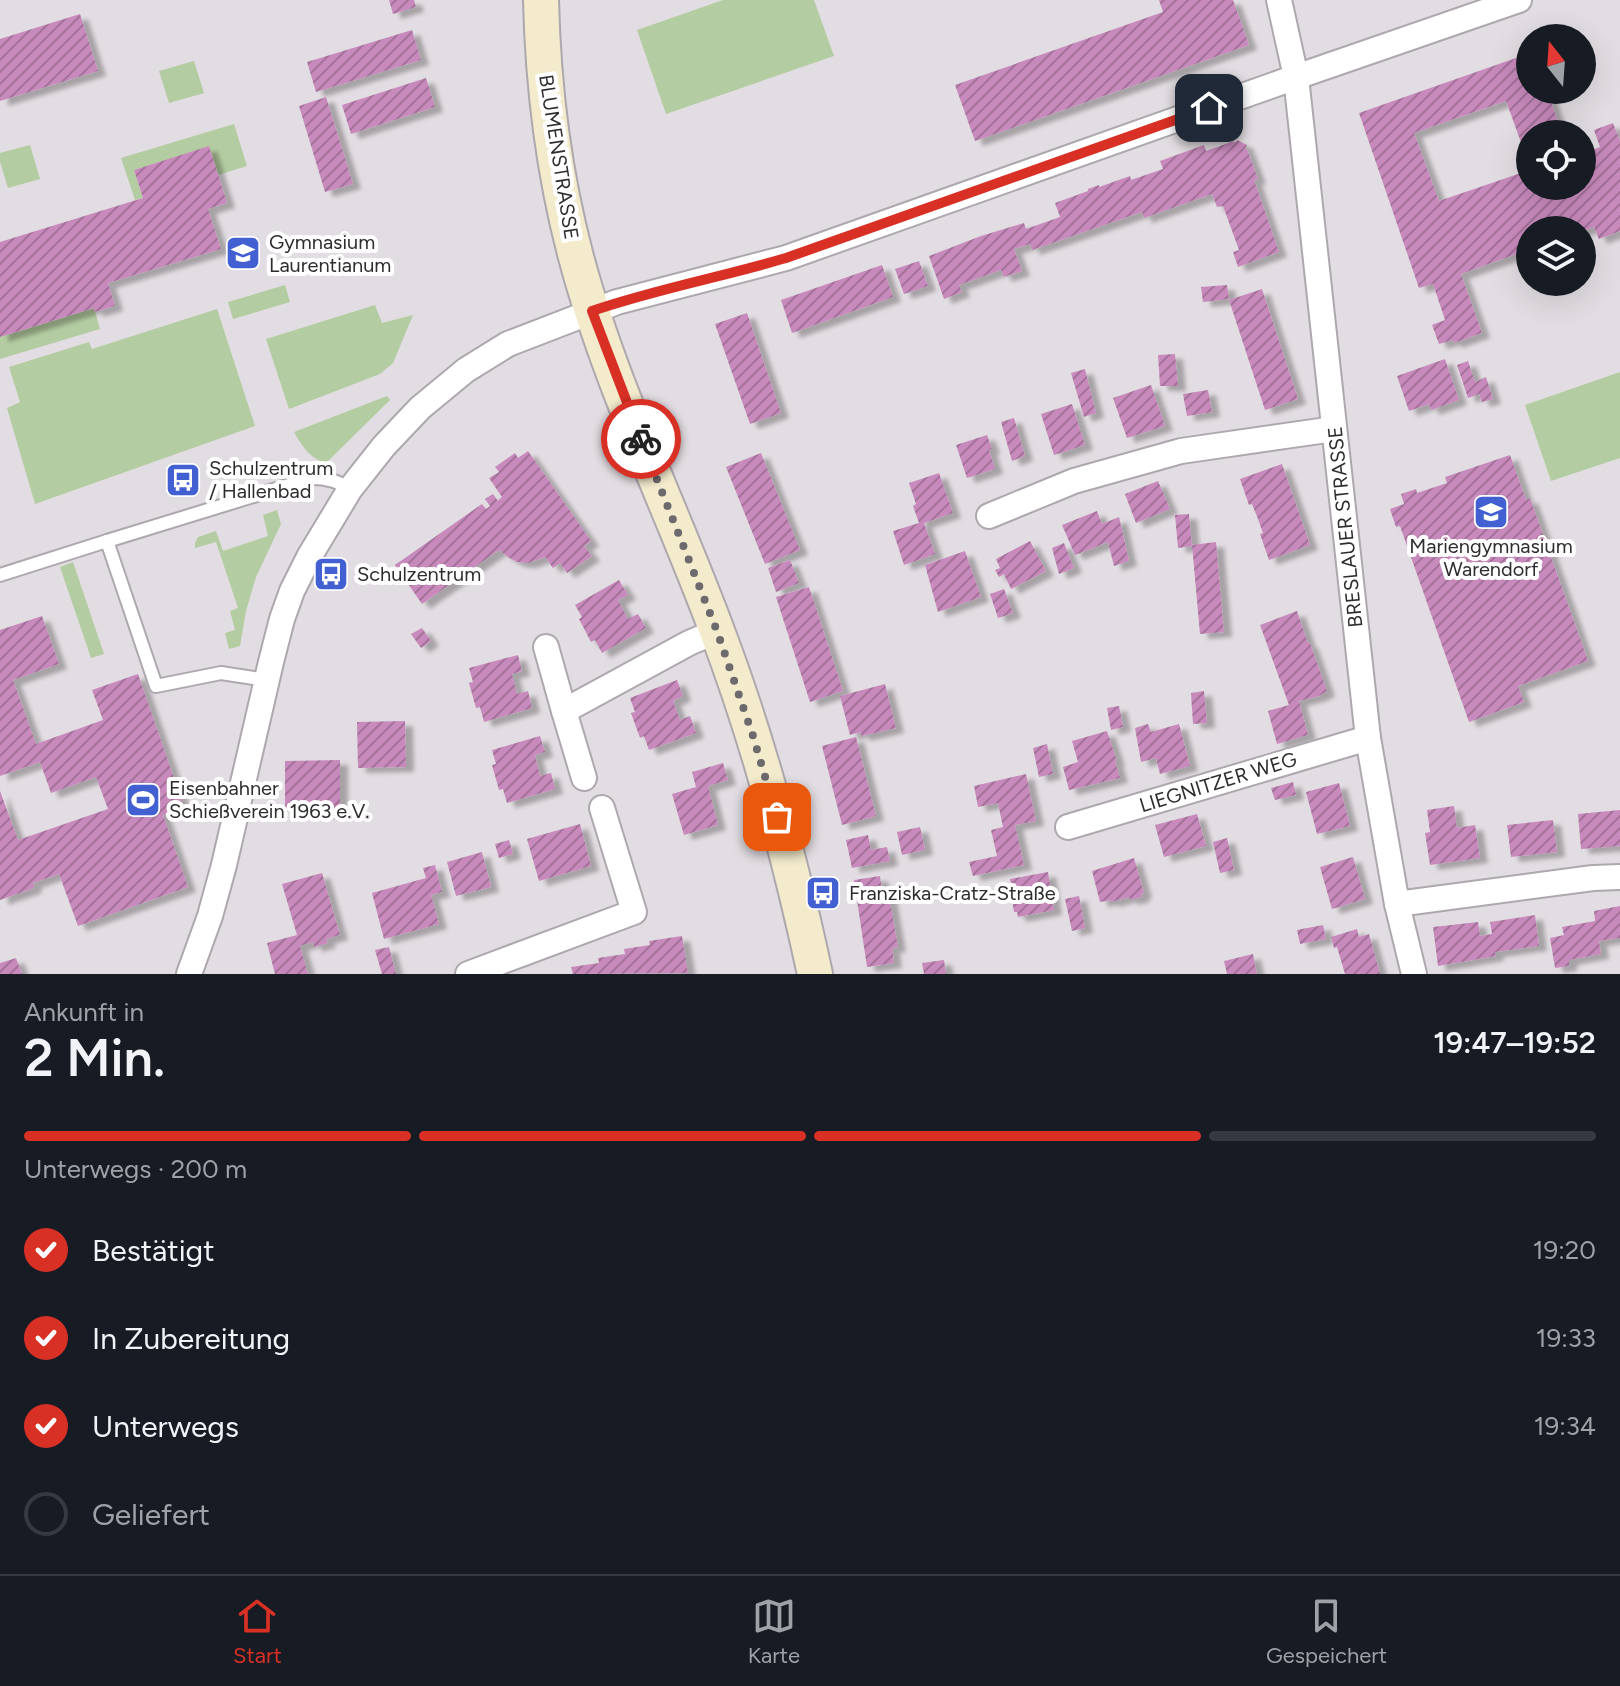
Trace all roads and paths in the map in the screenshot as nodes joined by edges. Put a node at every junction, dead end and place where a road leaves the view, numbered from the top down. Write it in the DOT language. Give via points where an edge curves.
graph roads {
  1 [pos="541,0"];
  2 [pos="1279,0"];
  3 [pos="1519,0"];
  4 [pos="1296,77"];
  5 [pos="592,311"];
  6 [pos="1334,429"];
  7 [pos="350,489"];
  8 [pos="989,516"];
  9 [pos="107,541"];
  10 [pos="0,575"];
  11 [pos="717,631"];
  12 [pos="546,647"];
  13 [pos="267,680"];
  14 [pos="564,711"];
  15 [pos="1368,738"];
  16 [pos="584,778"];
  17 [pos="602,808"];
  18 [pos="1068,827"];
  19 [pos="1620,877"];
  20 [pos="1397,904"];
  21 [pos="513,966"];
  22 [pos="189,974"];
  23 [pos="468,974"];
  24 [pos="815,974"];
  25 [pos="1414,974"];
  1 -- 5 [label="street, BLUMENSTRASSE" via="557,168"];
  2 -- 4 [label="street, BRESLAUER STRASSE"];
  3 -- 4 [label="street"];
  4 -- 5 [label="street" via="786,258"];
  4 -- 6 [label="street, BRESLAUER STRASSE"];
  5 -- 7 [label="street" via="508,344 466,370 420,408"];
  5 -- 11 [label="street, BLUMENSTRASSE"];
  6 -- 8 [label="street" via="1181,451 1074,481"];
  6 -- 15 [label="street, BRESLAUER STRASSE"];
  7 -- 9 [label="lane" via="312,478"];
  7 -- 13 [label="street" via="292,591"];
  9 -- 10 [label="lane"];
  9 -- 13 [label="lane" via="156,686 221,673"];
  11 -- 14 [label="street"];
  11 -- 24 [label="street, BLUMENSTRASSE" via="797,887"];
  12 -- 14 [label="street"];
  13 -- 22 [label="street" via="224,865"];
  14 -- 16 [label="street"];
  15 -- 18 [label="street, LIEGNITZER WEG"];
  15 -- 20 [label="street, BRESLAUER STRASSE"];
  17 -- 21 [label="street" via="634,912"];
  19 -- 20 [label="street"];
  20 -- 25 [label="street, BRESLAUER STRASSE"];
  21 -- 23 [label="street"];
}
